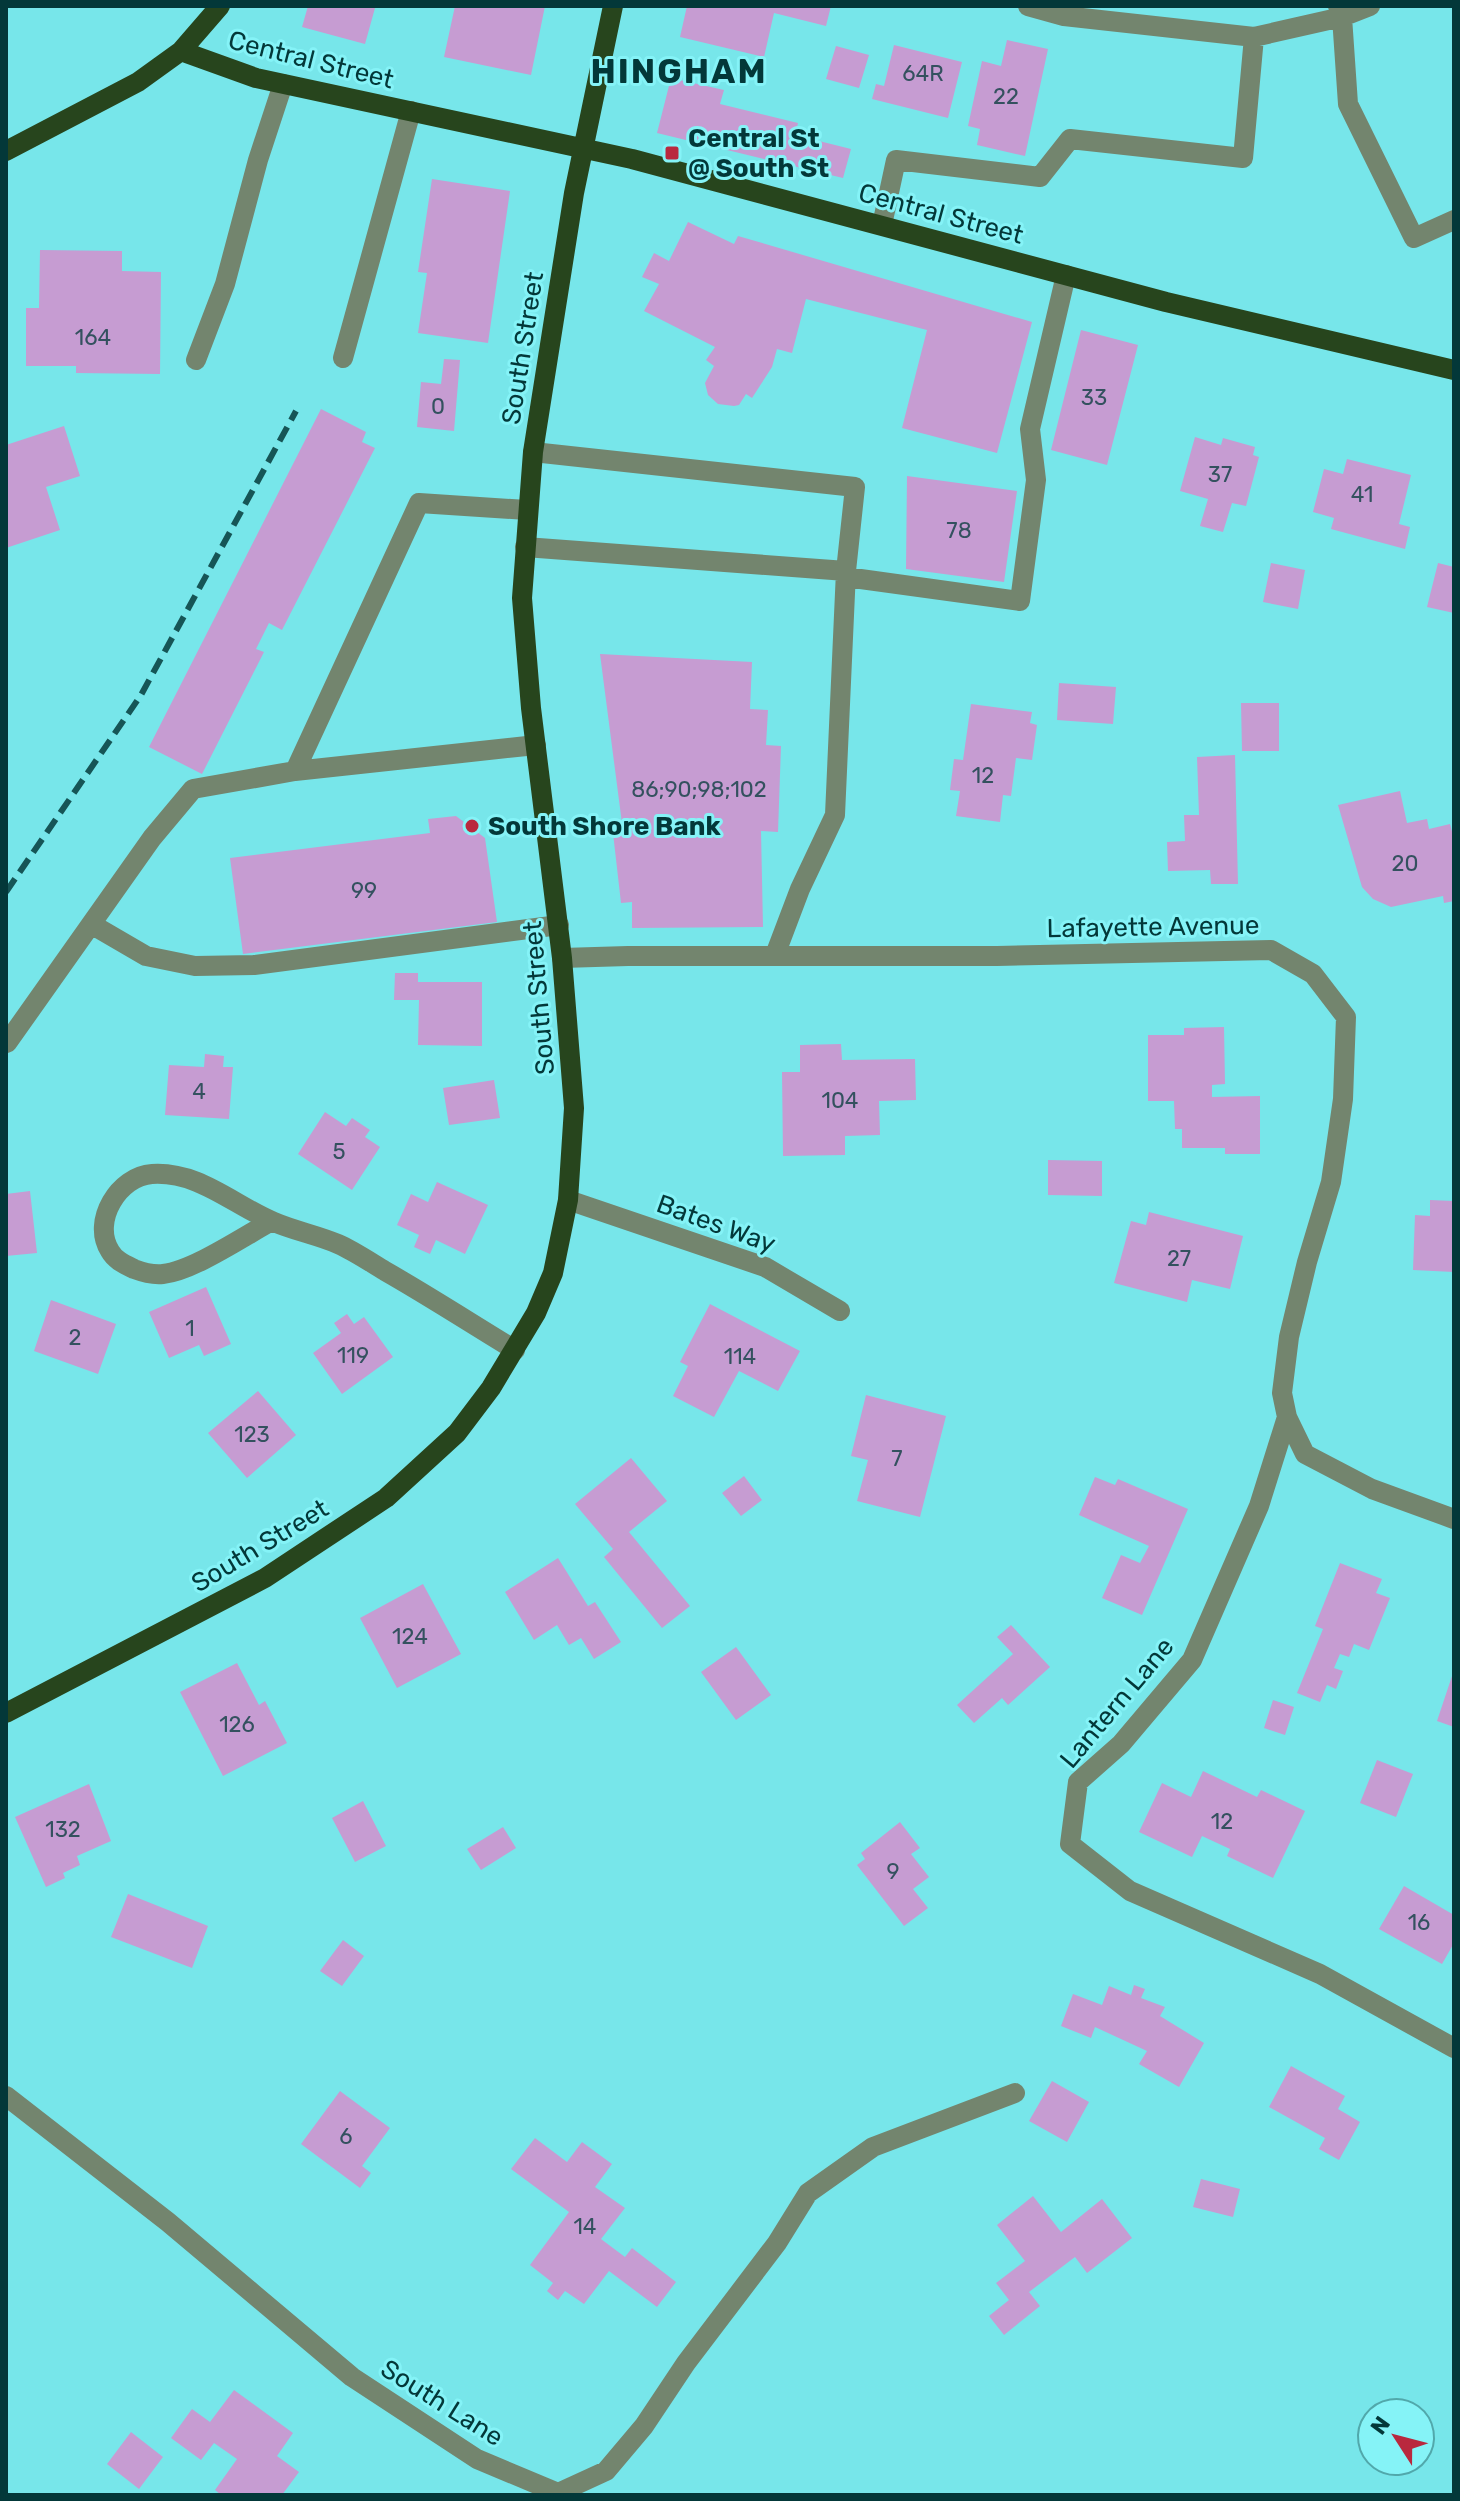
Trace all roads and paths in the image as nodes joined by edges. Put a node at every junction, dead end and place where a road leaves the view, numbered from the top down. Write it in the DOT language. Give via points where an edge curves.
graph roads {
  1 [pos="220,6"];
  2 [pos="613,6"];
  3 [pos="1028,6"];
  4 [pos="1370,6"];
  5 [pos="1340,11"];
  6 [pos="1254,37"];
  7 [pos="181,51"];
  8 [pos="283,84"];
  9 [pos="411,111"];
  10 [pos="6,151"];
  11 [pos="584,151"];
  12 [pos="1454,220"];
  13 [pos="882,225"];
  14 [pos="1066,275"];
  15 [pos="343,358"];
  16 [pos="196,360"];
  17 [pos="1454,370"];
  18 [pos="533,452"];
  19 [pos="527,510"];
  20 [pos="525,547"];
  21 [pos="846,574"];
  22 [pos="536,745"];
  23 [pos="295,771"];
  24 [pos="91,924"];
  25 [pos="559,925"];
  26 [pos="775,955"];
  27 [pos="562,958"];
  28 [pos="7,1043"];
  29 [pos="568,1200"];
  30 [pos="272,1221"];
  31 [pos="840,1311"];
  32 [pos="515,1350"];
  33 [pos="1287,1417"];
  34 [pos="1454,1519"];
  35 [pos="6,1713"];
  36 [pos="1454,2048"];
  37 [pos="1015,2093"];
  38 [pos="6,2096"];
  1 -- 7 [label="main road"];
  2 -- 11 [label="main road, South Street"];
  3 -- 6 [label="street" via="1064,16"];
  4 -- 5 [label="street"];
  5 -- 6 [label="street"];
  5 -- 12 [label="street" via="1348,104 1414,238"];
  6 -- 13 [label="street" via="1243,158 1070,139 1040,177 896,160"];
  7 -- 8 [label="main road, Central Street"];
  7 -- 10 [label="main road" via="138,82"];
  8 -- 9 [label="main road, Central Street"];
  8 -- 16 [label="street" via="225,284"];
  9 -- 11 [label="main road, Central Street"];
  9 -- 15 [label="street"];
  11 -- 13 [label="main road, Central Street"];
  11 -- 18 [label="main road, South Street"];
  13 -- 14 [label="main road, Central Street"];
  14 -- 17 [label="main road, Central Street"];
  14 -- 21 [label="street" via="1030,429 1036,480 1020,601"];
  18 -- 19 [label="main road, South Street"];
  18 -- 21 [label="street" via="855,487"];
  19 -- 20 [label="main road, South Street"];
  19 -- 23 [label="street" via="419,503"];
  20 -- 21 [label="street"];
  20 -- 22 [label="main road, South Street" via="522,598"];
  21 -- 26 [label="street" via="835,815"];
  22 -- 23 [label="street"];
  22 -- 25 [label="main road, South Street"];
  23 -- 24 [label="street" via="193,789"];
  24 -- 25 [label="street" via="146,956 195,966 254,965"];
  24 -- 28 [label="street"];
  25 -- 27 [label="main road, South Street"];
  26 -- 27 [label="street, Lafayette Avenue"];
  26 -- 33 [label="street, Lafayette Avenue" via="1271,950 1315,975 1346,1017 1343,1099 1331,1182 1289,1337 1282,1393"];
  27 -- 29 [label="main road, South Street" via="574,1108"];
  29 -- 31 [label="street, Bates Way" via="765,1267"];
  29 -- 32 [label="main road, South Street" via="553,1273"];
  30 -- 30 [label="street" via="192,1180 147,1174 129,1180 112,1201 105,1235 119,1262 161,1275"];
  30 -- 32 [label="street" via="339,1244"];
  32 -- 35 [label="main road, South Street" via="457,1433 386,1498 265,1578"];
  33 -- 34 [label="street, Lafayette Avenue" via="1305,1454 1372,1489"];
  33 -- 36 [label="street, Lantern Lane" via="1259,1506 1192,1660 1121,1744 1078,1782 1070,1844 1130,1891 1320,1974"];
  37 -- 38 [label="street, South Lane" via="873,2147 808,2193 644,2426 606,2471 558,2493 477,2459 352,2377 168,2222"];
}
